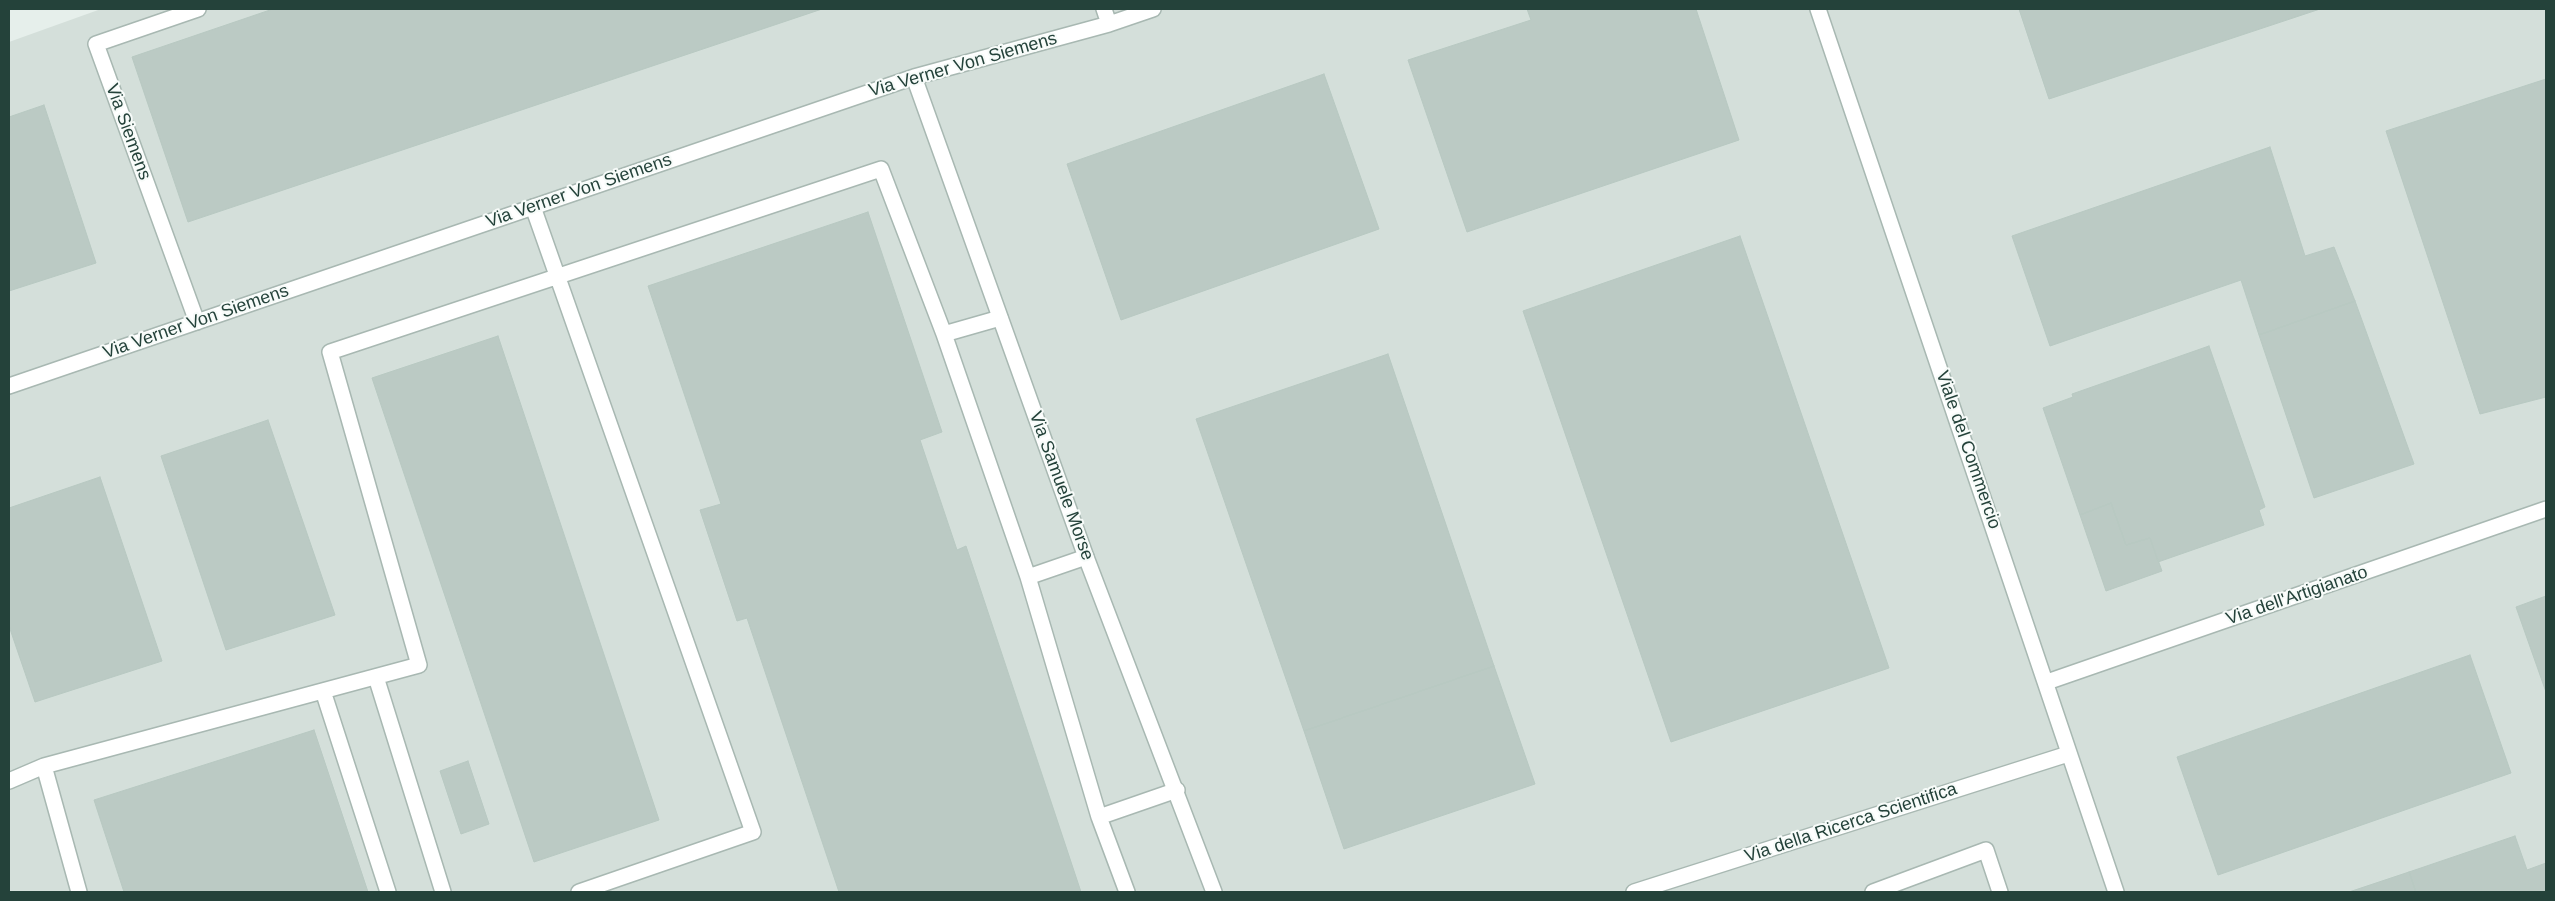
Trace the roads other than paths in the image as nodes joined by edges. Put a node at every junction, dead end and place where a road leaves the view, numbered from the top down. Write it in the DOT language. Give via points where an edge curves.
graph roads {
  1 [pos="198,9"];
  2 [pos="1104,9"];
  3 [pos="1153,9"];
  4 [pos="1818,9"];
  5 [pos="1109,24"];
  6 [pos="914,76"];
  7 [pos="533,207"];
  8 [pos="557,278"];
  9 [pos="1000,318"];
  10 [pos="197,322"];
  11 [pos="944,334"];
  12 [pos="9,386"];
  13 [pos="2546,510"];
  14 [pos="1086,557"];
  15 [pos="1028,577"];
  16 [pos="376,677"];
  17 [pos="2047,682"];
  18 [pos="323,691"];
  19 [pos="2068,754"];
  20 [pos="44,766"];
  21 [pos="9,781"];
  22 [pos="1177,790"];
  23 [pos="1099,818"];
  24 [pos="79,892"];
  25 [pos="388,892"];
  26 [pos="443,892"];
  27 [pos="579,892"];
  28 [pos="1126,892"];
  29 [pos="1214,892"];
  30 [pos="1634,892"];
  31 [pos="1873,892"];
  32 [pos="2000,892"];
  33 [pos="2116,892"];
  1 -- 10 [label="street, Via Siemens" via="96,44"];
  2 -- 5 [label="street"];
  3 -- 5 [label="street, Via Verner Von Siemens"];
  4 -- 17 [label="street, Viale del Commercio"];
  5 -- 6 [label="street, Via Verner Von Siemens"];
  6 -- 7 [label="street, Via Verner Von Siemens"];
  6 -- 9 [label="street, Via Samuele Morse"];
  7 -- 8 [label="street"];
  7 -- 10 [label="street, Via Verner Von Siemens"];
  8 -- 11 [label="street" via="881,169"];
  8 -- 16 [label="street" via="330,352 419,665"];
  8 -- 27 [label="street" via="753,832"];
  9 -- 11 [label="street"];
  9 -- 14 [label="street, Via Samuele Morse"];
  10 -- 12 [label="street, Via Verner Von Siemens"];
  11 -- 15 [label="street"];
  13 -- 17 [label="street, Via dell'Artigianato"];
  14 -- 15 [label="street"];
  14 -- 22 [label="street, Via Samuele Morse"];
  15 -- 23 [label="street"];
  16 -- 18 [label="street"];
  16 -- 26 [label="street"];
  17 -- 19 [label="street, Viale del Commercio"];
  18 -- 20 [label="street"];
  18 -- 25 [label="street"];
  19 -- 30 [label="street, Via della Ricerca Scientifica"];
  19 -- 33 [label="street, Viale del Commercio"];
  20 -- 21 [label="street"];
  20 -- 24 [label="street"];
  22 -- 23 [label="street"];
  22 -- 29 [label="street, Via Samuele Morse"];
  23 -- 28 [label="street"];
  31 -- 32 [label="street" via="1986,850"];
}
